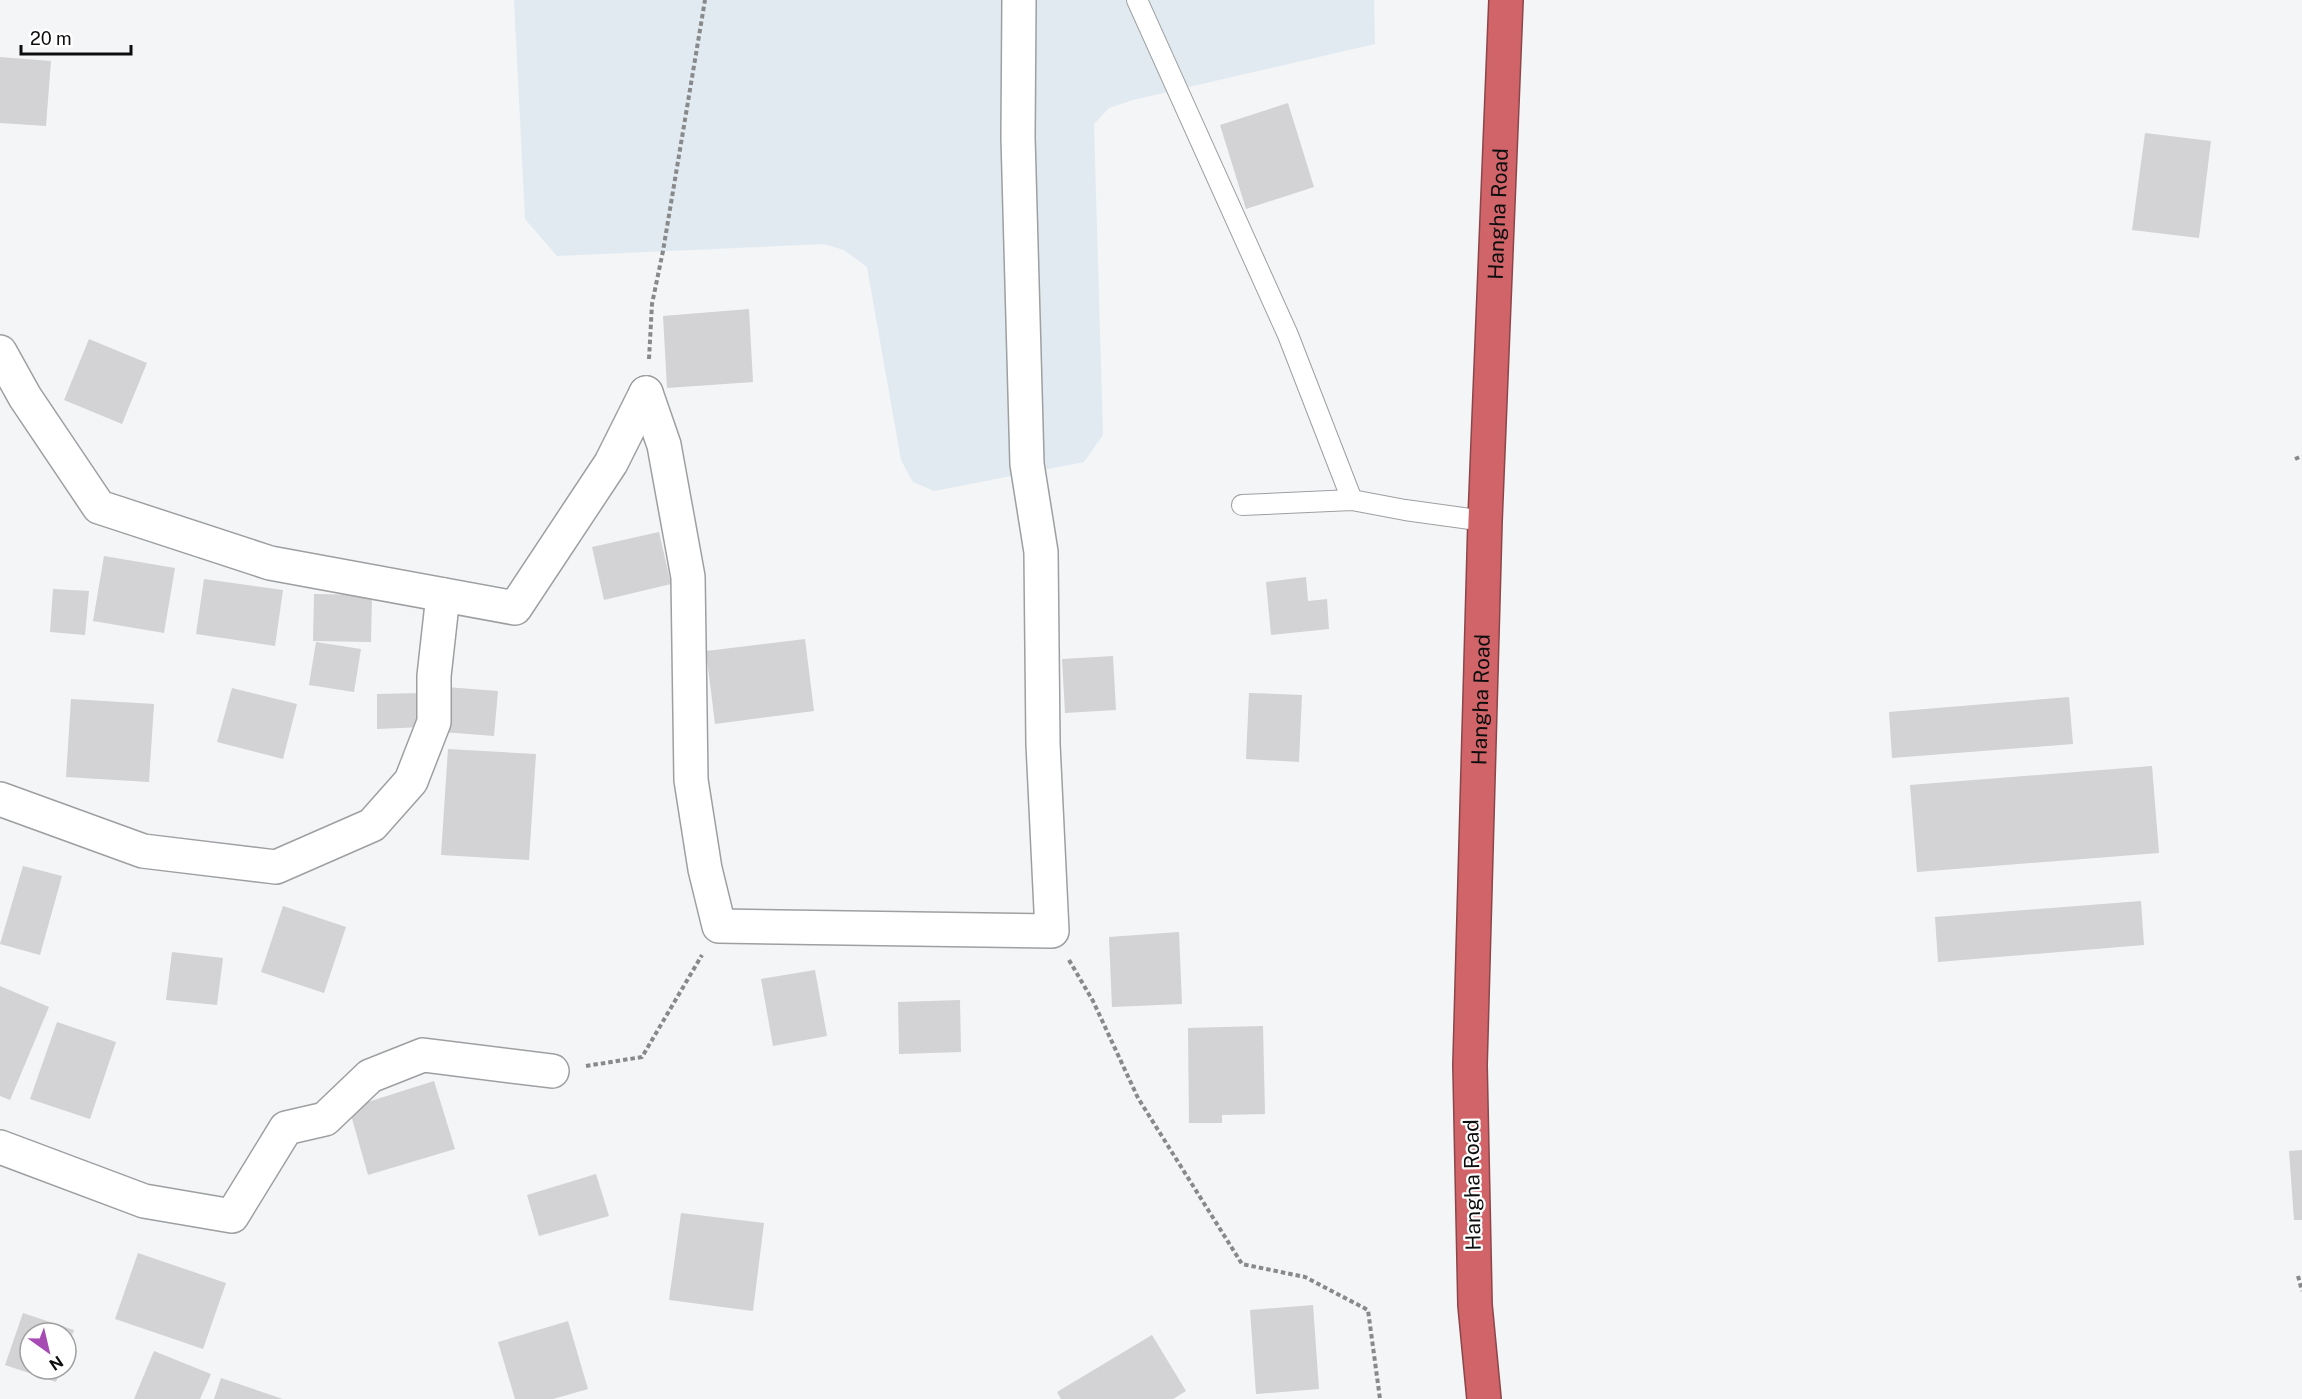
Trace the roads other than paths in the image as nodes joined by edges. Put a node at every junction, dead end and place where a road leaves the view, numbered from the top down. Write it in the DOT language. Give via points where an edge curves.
graph roads {
  1 [pos="1018,0"];
  2 [pos="1137,0"];
  3 [pos="1506,0"];
  4 [pos="0,352"];
  5 [pos="1352,500"];
  6 [pos="1242,505"];
  7 [pos="1485,521"];
  8 [pos="443,595"];
  9 [pos="0,799"];
  10 [pos="552,1071"];
  11 [pos="0,1147"];
  12 [pos="1484,1399"];
  1 -- 8 [label="street" via="1027,464 1041,552 1043,744 1052,931 719,926 705,869 691,780 688,577 664,445 646,393 611,464 515,608"];
  2 -- 5 [label="lane" via="1288,335"];
  3 -- 7 [label="highway, Hangha Road"];
  4 -- 8 [label="street" via="25,397 99,507 270,563"];
  5 -- 6 [label="lane"];
  5 -- 7 [label="lane"];
  7 -- 12 [label="highway, Hangha Road" via="1470,1065 1475,1305"];
  8 -- 9 [label="street" via="434,676 434,722 411,781 372,825 276,867 143,851"];
  10 -- 11 [label="street" via="423,1055 370,1076 325,1119 286,1128 232,1216 144,1201"];
}
